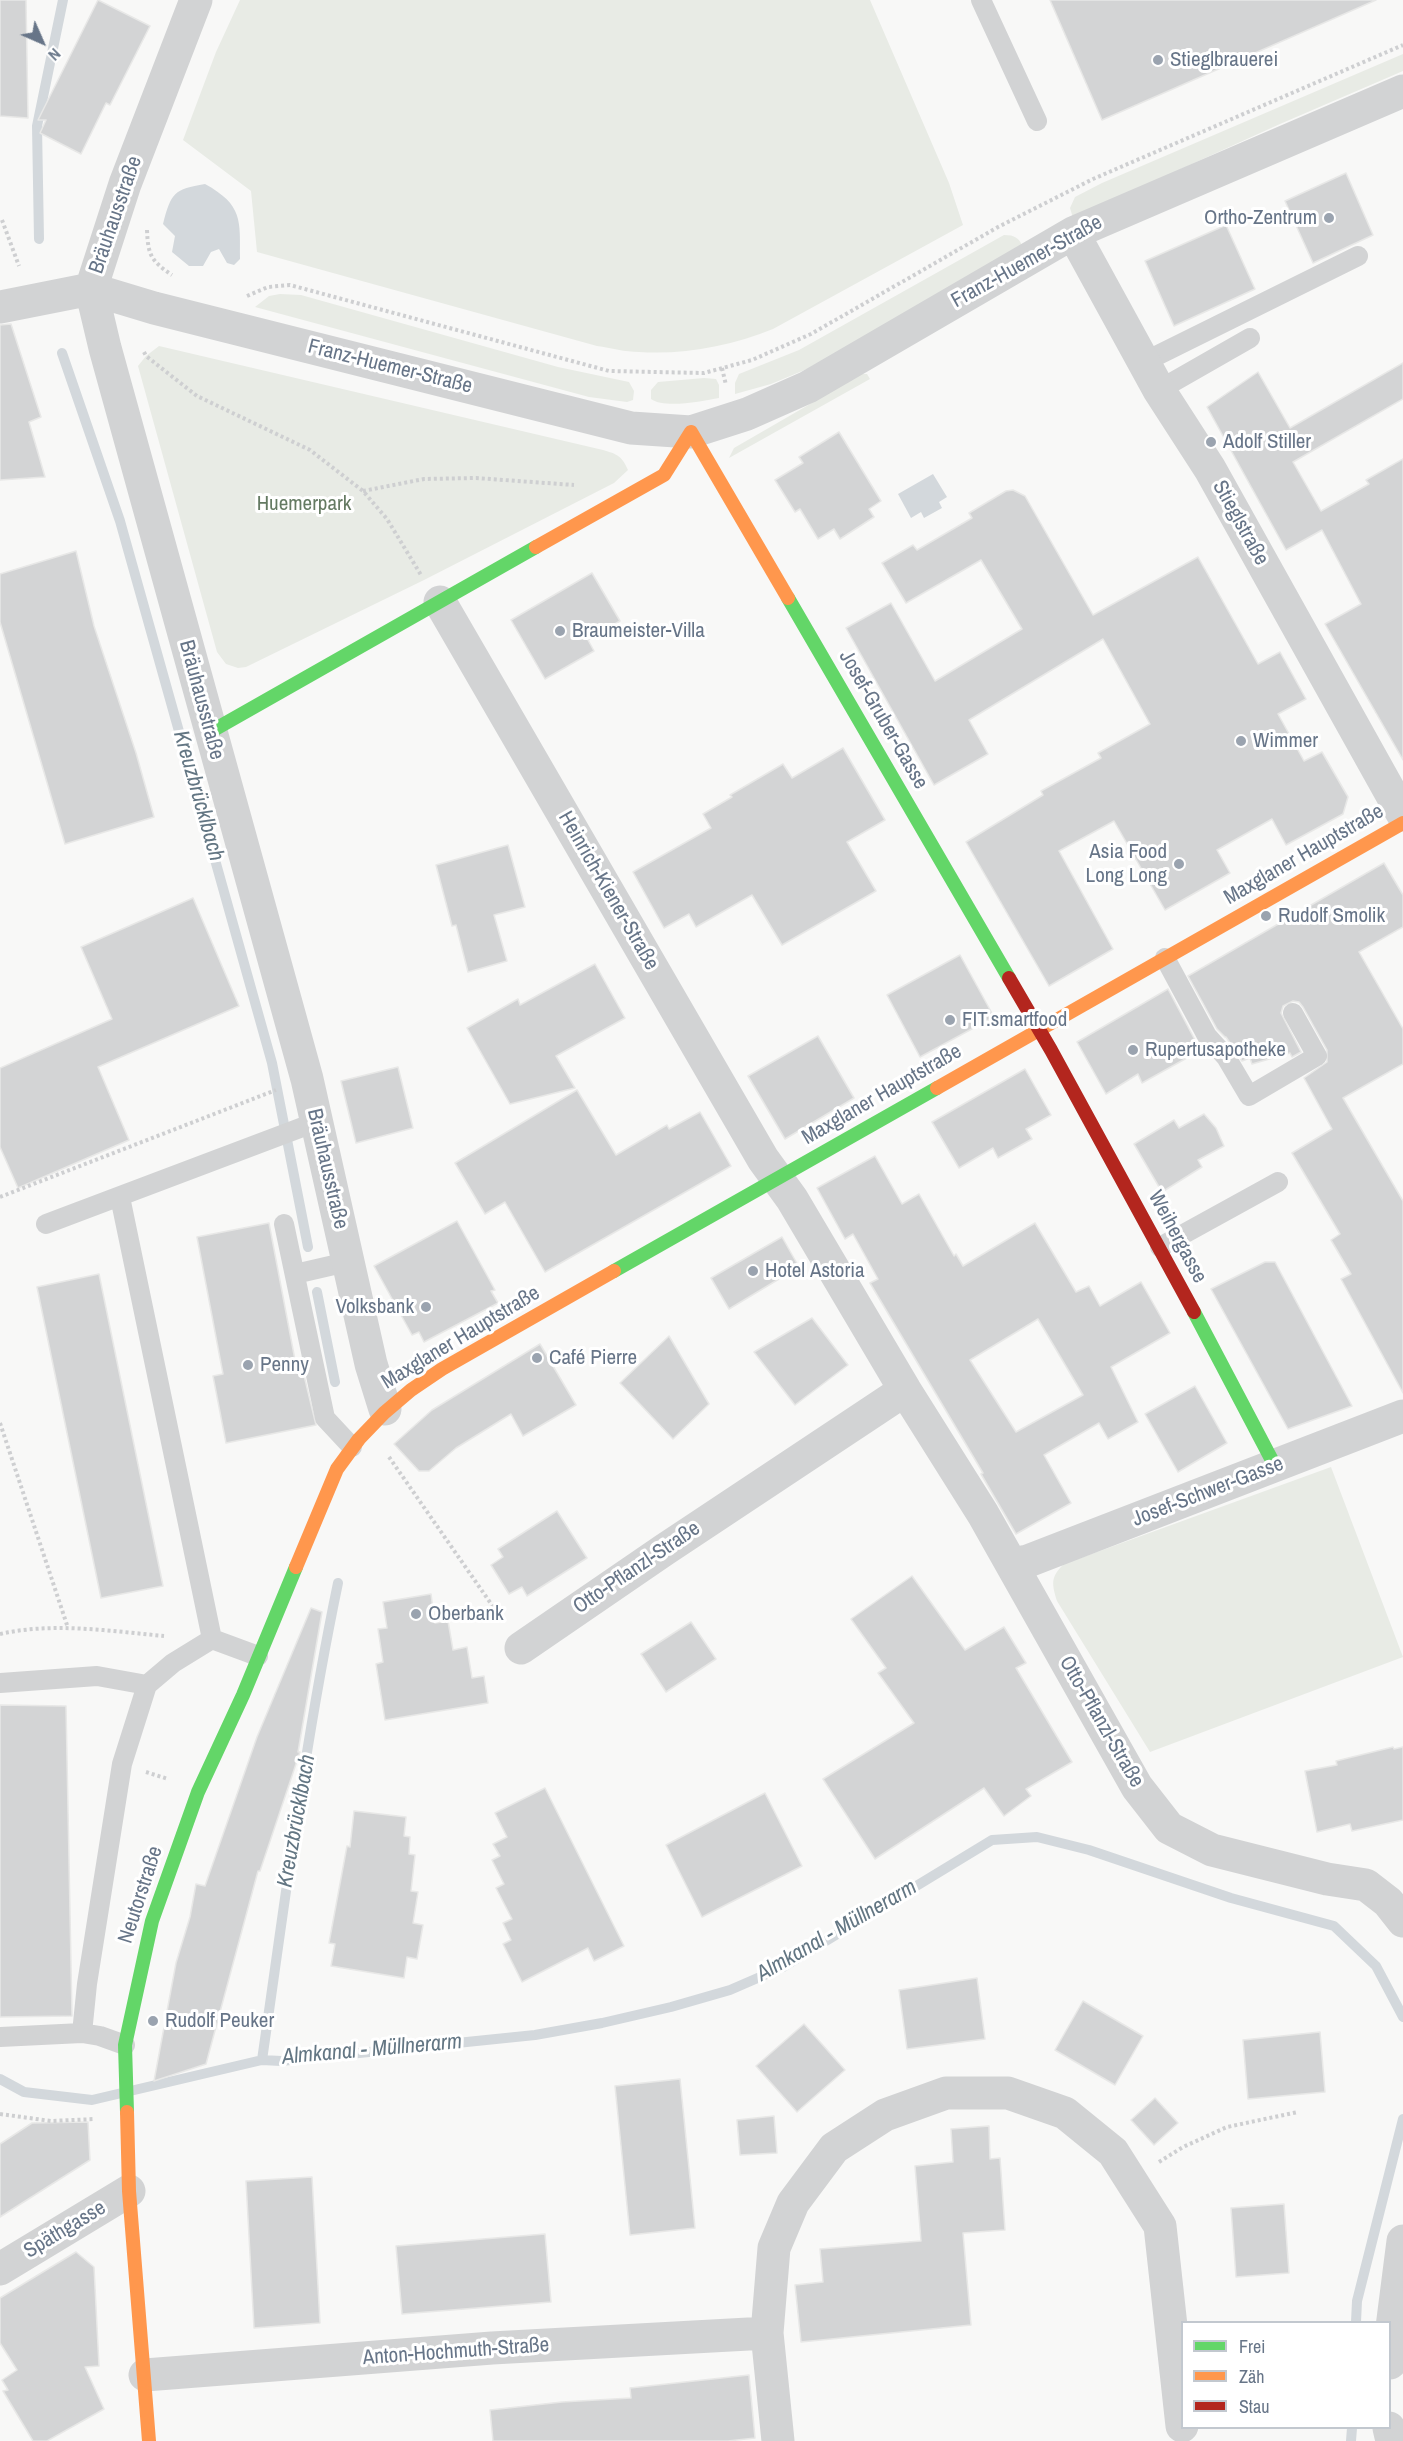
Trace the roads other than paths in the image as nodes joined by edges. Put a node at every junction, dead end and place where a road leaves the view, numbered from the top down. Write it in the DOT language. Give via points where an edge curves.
graph roads {
  1 [pos="196,0"];
  2 [pos="981,0"];
  3 [pos="1403,91"];
  4 [pos="1037,121"];
  5 [pos="1073,233"];
  6 [pos="1358,256"];
  7 [pos="91,289"];
  8 [pos="0,307"];
  9 [pos="1250,338"];
  10 [pos="1152,376"];
  11 [pos="692,432"];
  12 [pos="432,591"];
  13 [pos="210,732"];
  14 [pos="1403,815"];
  15 [pos="1403,823"];
  16 [pos="1165,958"];
  17 [pos="1293,1012"];
  18 [pos="1039,1030"];
  19 [pos="297,1130"];
  20 [pos="777,1179"];
  21 [pos="1278,1182"];
  22 [pos="120,1197"];
  23 [pos="46,1224"];
  24 [pos="284,1224"];
  25 [pos="1160,1247"];
  26 [pos="347,1262"];
  27 [pos="295,1275"];
  28 [pos="905,1390"];
  29 [pos="385,1409"];
  30 [pos="1403,1416"];
  31 [pos="352,1447"];
  32 [pos="1275,1466"];
  33 [pos="1012,1564"];
  34 [pos="212,1639"];
  35 [pos="521,1648"];
  36 [pos="258,1656"];
  37 [pos="0,1683"];
  38 [pos="147,1685"];
  39 [pos="1403,1884"];
  40 [pos="1366,1885"];
  41 [pos="1403,1922"];
  42 [pos="82,2034"];
  43 [pos="0,2037"];
  44 [pos="124,2045"];
  45 [pos="129,2191"];
  46 [pos="1403,2241"];
  47 [pos="0,2269"];
  48 [pos="767,2333"];
  49 [pos="1391,2335"];
  50 [pos="145,2375"];
  51 [pos="1181,2410"];
  52 [pos="149,2441"];
  53 [pos="778,2441"];
  1 -- 7 [label="street, Bräuhausstraße" via="125,184"];
  2 -- 4 [label="lane"];
  3 -- 5 [label="street, Franz-Huemer-Straße"];
  5 -- 10 [label="street, Stieglstraße"];
  5 -- 11 [label="street, Franz-Huemer-Straße" via="808,387 747,414"];
  6 -- 10 [label="lane"];
  7 -- 8 [label="street"];
  7 -- 11 [label="street, Franz-Huemer-Straße" via="631,428"];
  7 -- 13 [label="street, Bräuhausstraße"];
  9 -- 10 [label="lane"];
  10 -- 14 [label="street, Stieglstraße" via="1210,469"];
  11 -- 12 [label="street" via="664,474"];
  11 -- 18 [label="street, Josef-Gruber-Gasse"];
  12 -- 13 [label="street"];
  12 -- 20 [label="street, Heinrich-Kiener-Straße"];
  13 -- 19 [label="street, Bräuhausstraße" via="307,1079"];
  15 -- 16 [label="street, Maxglaner Hauptstraße"];
  16 -- 17 [label="lane" via="1207,1036 1226,1057 1249,1096 1317,1056"];
  16 -- 18 [label="street, Maxglaner Hauptstraße"];
  18 -- 20 [label="street, Maxglaner Hauptstraße"];
  18 -- 25 [label="street, Weihergasse"];
  19 -- 22 [label="lane"];
  19 -- 26 [label="street, Bräuhausstraße"];
  20 -- 28 [label="street, Otto-Pflanzl-Straße"];
  20 -- 29 [label="street, Maxglaner Hauptstraße" via="434,1374"];
  21 -- 25 [label="lane"];
  22 -- 23 [label="lane"];
  22 -- 34 [label="lane"];
  24 -- 27 [label="lane"];
  25 -- 32 [label="street, Weihergasse"];
  26 -- 27 [label="lane"];
  26 -- 29 [label="street, Bräuhausstraße"];
  27 -- 31 [label="lane" via="325,1418"];
  28 -- 33 [label="street, Otto-Pflanzl-Straße"];
  28 -- 35 [label="street, Otto-Pflanzl-Straße"];
  29 -- 31 [label="street, Neutorstraße"];
  30 -- 32 [label="street, Josef-Schwer-Gasse"];
  31 -- 36 [label="street, Neutorstraße" via="333,1479"];
  32 -- 33 [label="street, Josef-Schwer-Gasse"];
  33 -- 40 [label="street, Otto-Pflanzl-Straße" via="1137,1787 1169,1828 1212,1850 1327,1880"];
  34 -- 36 [label="lane"];
  34 -- 38 [label="lane"];
  36 -- 44 [label="street, Neutorstraße" via="202,1780 152,1921"];
  37 -- 38 [label="lane" via="97,1676"];
  38 -- 42 [label="lane" via="122,1764"];
  39 -- 40 [label="street, Otto-Pflanzl-Straße"];
  40 -- 41 [label="street" via="1388,1902"];
  42 -- 43 [label="lane"];
  42 -- 44 [label="lane"];
  44 -- 45 [label="street, Neutorstraße"];
  45 -- 47 [label="street, Späthgasse"];
  45 -- 50 [label="street, Neutorstraße"];
  46 -- 49 [label="street"];
  48 -- 50 [label="street, Anton-Hochmuth-Straße" via="492,2348"];
  48 -- 51 [label="street" via="774,2248 793,2203 834,2148 885,2115 946,2093 1008,2093 1065,2113 1113,2152 1160,2226"];
  48 -- 53 [label="street"];
  50 -- 52 [label="street, Neutorstraße"];
}
